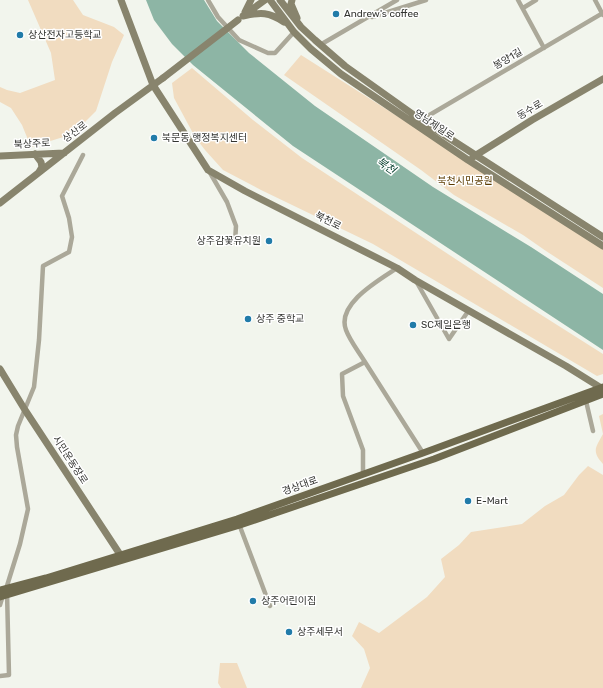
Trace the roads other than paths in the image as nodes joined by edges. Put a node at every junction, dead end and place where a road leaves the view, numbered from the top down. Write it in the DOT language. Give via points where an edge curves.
graph roads {
  1 [pos="121,0"];
  2 [pos="208,0"];
  3 [pos="251,0"];
  4 [pos="265,0"];
  5 [pos="270,0"];
  6 [pos="280,0"];
  7 [pos="292,0"];
  8 [pos="397,0"];
  9 [pos="426,0"];
  10 [pos="518,0"];
  11 [pos="536,0"];
  12 [pos="595,0"];
  13 [pos="523,8"];
  14 [pos="603,14"];
  15 [pos="241,18"];
  16 [pos="366,18"];
  17 [pos="288,25"];
  18 [pos="301,27"];
  19 [pos="294,32"];
  20 [pos="320,45"];
  21 [pos="544,48"];
  22 [pos="603,79"];
  23 [pos="153,85"];
  24 [pos="421,120"];
  25 [pos="64,153"];
  26 [pos="35,154"];
  27 [pos="83,155"];
  28 [pos="476,155"];
  29 [pos="0,156"];
  30 [pos="468,160"];
  31 [pos="208,170"];
  32 [pos="38,174"];
  33 [pos="0,203"];
  34 [pos="603,237"];
  35 [pos="235,242"];
  36 [pos="603,246"];
  37 [pos="397,268"];
  38 [pos="415,280"];
  39 [pos="469,310"];
  40 [pos="365,362"];
  41 [pos="0,370"];
  42 [pos="603,390"];
  43 [pos="586,402"];
  44 [pos="25,410"];
  45 [pos="594,431"];
  46 [pos="424,453"];
  47 [pos="363,474"];
  48 [pos="238,522"];
  49 [pos="122,558"];
  50 [pos="4,593"];
  51 [pos="0,605"];
  52 [pos="270,606"];
  53 [pos="0,676"];
  1 -- 23 [label="street, 북천로"];
  2 -- 19 [label="street" via="218,17 239,40 268,52 275,53"];
  3 -- 15 [label="street"];
  4 -- 15 [label="street"];
  5 -- 17 [label="street, 영남제일로"];
  6 -- 18 [label="street, 영남제일로"];
  7 -- 18 [label="street"];
  8 -- 16 [label="street"];
  9 -- 16 [label="street"];
  10 -- 13 [label="street"];
  11 -- 13 [label="street"];
  12 -- 14 [label="street"];
  13 -- 21 [label="street"];
  14 -- 21 [label="street, 봉양1길"];
  15 -- 17 [label="street" via="266,13"];
  15 -- 23 [label="street, 상산로, bridge"];
  16 -- 20 [label="street"];
  17 -- 19 [label="street, 영남제일로"];
  18 -- 20 [label="street, 영남제일로"];
  19 -- 30 [label="street, 영남제일로" via="341,74"];
  20 -- 24 [label="street, 영남제일로"];
  21 -- 24 [label="street, 봉양1길"];
  22 -- 28 [label="street, 동수로"];
  23 -- 25 [label="street, 상산로"];
  23 -- 31 [label="street, 북천로"];
  24 -- 28 [label="street, 영남제일로"];
  25 -- 26 [label="street, 북상주로"];
  25 -- 32 [label="street, 상산로"];
  26 -- 29 [label="street, 북상주로"];
  26 -- 32 [label="street" via="42,167"];
  27 -- 44 [label="street" via="62,196 72,237 68,252 43,266 34,387"];
  28 -- 30 [label="street, 동수로"];
  28 -- 34 [label="street, 영남제일로"];
  30 -- 36 [label="street, 영남제일로"];
  31 -- 35 [label="street" via="227,202 236,226"];
  31 -- 37 [label="street, 북천로"];
  32 -- 33 [label="street, 상산로"];
  37 -- 38 [label="street, 북천로"];
  37 -- 40 [label="street" via="369,287 350,305 344,319 346,330"];
  38 -- 39 [label="street, 북천로"];
  38 -- 39 [label="street" via="449,339"];
  39 -- 42 [label="street, 북천로"];
  40 -- 46 [label="street"];
  40 -- 47 [label="street" via="342,374 343,396 363,450"];
  41 -- 44 [label="street, 시민운동장로"];
  42 -- 43 [label="main road, 경상대로"];
  42 -- 46 [label="main road, 경상대로"];
  43 -- 45 [label="street"];
  43 -- 48 [label="main road, 경상대로" via="434,459"];
  44 -- 49 [label="street, 시민운동장로"];
  44 -- 50 [label="street" via="16,435 28,508 20,544"];
  46 -- 47 [label="main road, 경상대로"];
  47 -- 48 [label="main road, 경상대로"];
  48 -- 49 [label="main road, 경상대로"];
  48 -- 52 [label="street"];
  49 -- 50 [label="main road, 경상대로"];
  50 -- 51 [label="street"];
  50 -- 53 [label="street" via="9,675"];
}
